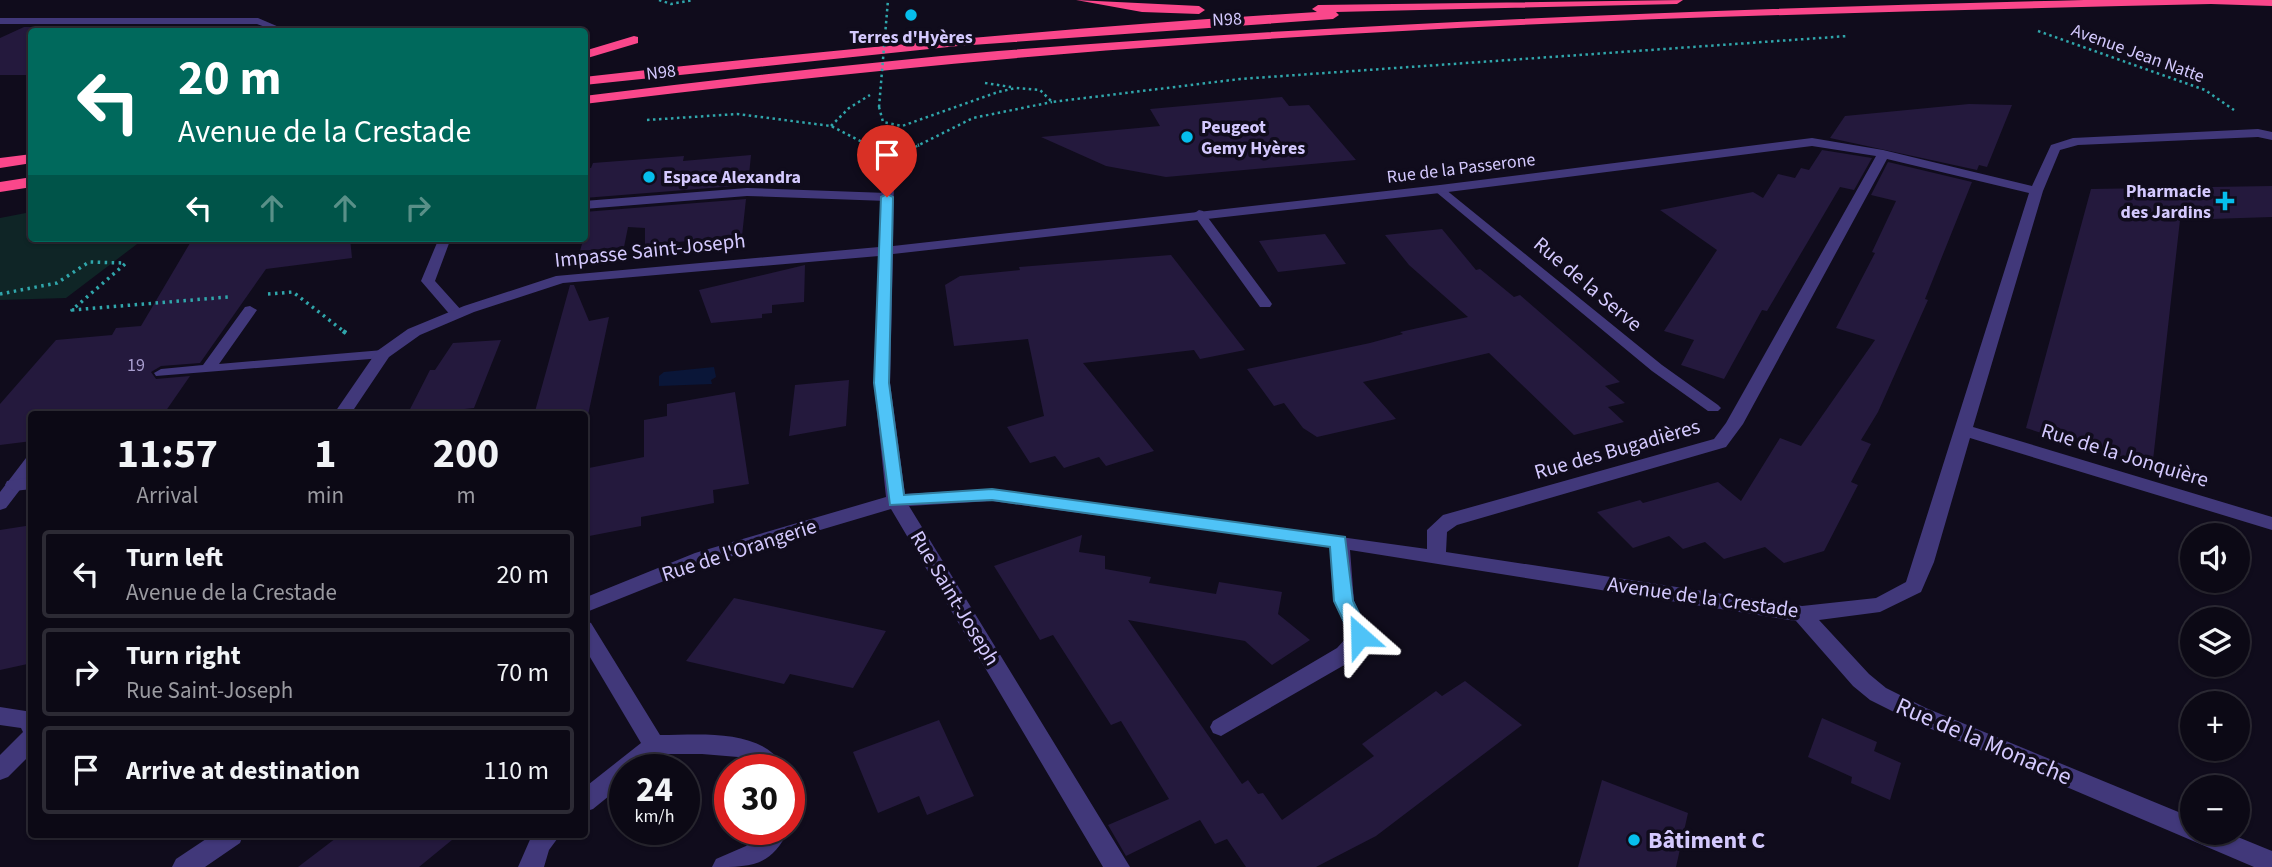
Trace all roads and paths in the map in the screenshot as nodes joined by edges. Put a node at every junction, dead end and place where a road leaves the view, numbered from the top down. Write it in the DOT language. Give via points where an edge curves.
graph roads {
  1 [pos="659,0"];
  2 [pos="693,0"];
  3 [pos="888,0"];
  4 [pos="1082,0"];
  5 [pos="1677,0"];
  6 [pos="2228,0"];
  7 [pos="1615,2"];
  8 [pos="2126,2"];
  9 [pos="2272,2"];
  10 [pos="0,21"];
  11 [pos="58,21"];
  12 [pos="50,28"];
  13 [pos="273,28"];
  14 [pos="2028,29"];
  15 [pos="1860,36"];
  16 [pos="634,40"];
  17 [pos="588,54"];
  18 [pos="588,81"];
  19 [pos="982,83"];
  20 [pos="1016,88"];
  21 [pos="886,90"];
  22 [pos="588,100"];
  23 [pos="1052,102"];
  24 [pos="644,120"];
  25 [pos="831,126"];
  26 [pos="2258,133"];
  27 [pos="2272,136"];
  28 [pos="1883,154"];
  29 [pos="28,159"];
  30 [pos="0,163"];
  31 [pos="888,175"];
  32 [pos="28,183"];
  33 [pos="0,187"];
  34 [pos="1440,189"];
  35 [pos="2036,191"];
  36 [pos="887,197"];
  37 [pos="588,205"];
  38 [pos="1199,214"];
  39 [pos="443,242"];
  40 [pos="886,251"];
  41 [pos="0,294"];
  42 [pos="265,294"];
  43 [pos="238,296"];
  44 [pos="1265,304"];
  45 [pos="250,310"];
  46 [pos="457,314"];
  47 [pos="383,354"];
  48 [pos="208,369"];
  49 [pos="161,373"];
  50 [pos="1713,408"];
  51 [pos="344,411"];
  52 [pos="1964,430"];
  53 [pos="23,484"];
  54 [pos="896,501"];
  55 [pos="0,504"];
  56 [pos="2272,524"];
  57 [pos="1339,542"];
  58 [pos="1436,557"];
  59 [pos="588,604"];
  60 [pos="1802,614"];
  61 [pos="588,635"];
  62 [pos="0,716"];
  63 [pos="28,720"];
  64 [pos="1221,727"];
  65 [pos="28,741"];
  66 [pos="654,745"];
  67 [pos="757,754"];
  68 [pos="0,770"];
  69 [pos="588,799"];
  70 [pos="2180,825"];
  71 [pos="228,838"];
  72 [pos="545,838"];
  73 [pos="766,845"];
  74 [pos="2229,845"];
  75 [pos="2272,863"];
  76 [pos="185,867"];
  77 [pos="531,867"];
  78 [pos="725,867"];
  79 [pos="1117,867"];
  1 -- 2 [label="path" via="671,4"];
  3 -- 20 [label="path, bridge" via="879,107 883,122 902,126"];
  4 -- 7 [label="highway" via="1193,10"];
  5 -- 7 [label="highway"];
  6 -- 8 [label="highway"];
  7 -- 18 [label="highway" via="1197,23 805,56"];
  8 -- 9 [label="highway"];
  8 -- 22 [label="highway, N98" via="1701,13 1214,37 818,71"];
  10 -- 11 [label="street"];
  11 -- 12 [label="street"];
  11 -- 13 [label="street" via="258,21"];
  14 -- 26 [label="path, Avenue Jean Natte" via="2205,90 2227,103"];
  15 -- 23 [label="path" via="1240,79"];
  16 -- 17 [label="highway"];
  19 -- 20 [label="path"];
  20 -- 23 [label="path" via="1040,90"];
  21 -- 25 [label="path" via="867,96"];
  23 -- 25 [label="path" via="982,115 923,145 890,153 855,141"];
  24 -- 25 [label="path" via="737,114"];
  26 -- 27 [label="street, Avenue de la Crestade"];
  26 -- 35 [label="street, Avenue de la Crestade" via="2063,143 2052,152"];
  28 -- 34 [label="street, Rue de la Passerone" via="1812,142"];
  28 -- 35 [label="street, Rue de la Passerone"];
  28 -- 58 [label="street, Rue des Bugadières" via="1720,443 1450,520 1437,530"];
  29 -- 30 [label="highway"];
  31 -- 36 [label="street, Rue Saint-Joseph"];
  32 -- 33 [label="highway"];
  34 -- 38 [label="street, Rue de la Passerone"];
  34 -- 50 [label="lane, Rue de la Serve" via="1657,368"];
  35 -- 52 [label="street, Avenue de la Crestade"];
  36 -- 37 [label="lane" via="747,192"];
  36 -- 40 [label="street, Rue Saint-Joseph"];
  38 -- 40 [label="street, Rue de la Passerone"];
  38 -- 44 [label="lane"];
  39 -- 46 [label="lane" via="428,281"];
  40 -- 46 [label="street, Impasse Saint-Joseph" via="561,279"];
  40 -- 54 [label="street, Rue Saint-Joseph" via="882,383"];
  41 -- 43 [label="path" via="57,283 89,262 125,264 72,310"];
  42 -- 47 [label="path" via="293,292 368,351"];
  45 -- 48 [label="lane"];
  46 -- 47 [label="street, Impasse Saint-Joseph" via="414,332"];
  47 -- 48 [label="lane"];
  47 -- 51 [label="street, Impasse Saint-Joseph"];
  48 -- 49 [label="lane"];
  52 -- 56 [label="street, Rue de la Jonquière"];
  52 -- 60 [label="street, Avenue de la Crestade" via="1914,587 1880,605"];
  53 -- 55 [label="lane"];
  54 -- 57 [label="street, Avenue de la Crestade" via="992,495"];
  54 -- 59 [label="street, Rue de l'Orangerie" via="702,558"];
  54 -- 79 [label="street, Rue Saint-Joseph"];
  57 -- 58 [label="street, Avenue de la Crestade"];
  57 -- 64 [label="street" via="1344,601 1360,636 1345,654"];
  58 -- 60 [label="street, Avenue de la Crestade"];
  60 -- 70 [label="street, Rue de la Monache" via="1878,694"];
  61 -- 66 [label="street"];
  62 -- 63 [label="street"];
  65 -- 68 [label="street"];
  66 -- 67 [label="street" via="749,748"];
  66 -- 69 [label="street"];
  71 -- 76 [label="street"];
  72 -- 77 [label="street"];
  73 -- 78 [label="street" via="743,862"];
  74 -- 75 [label="street"];
}
